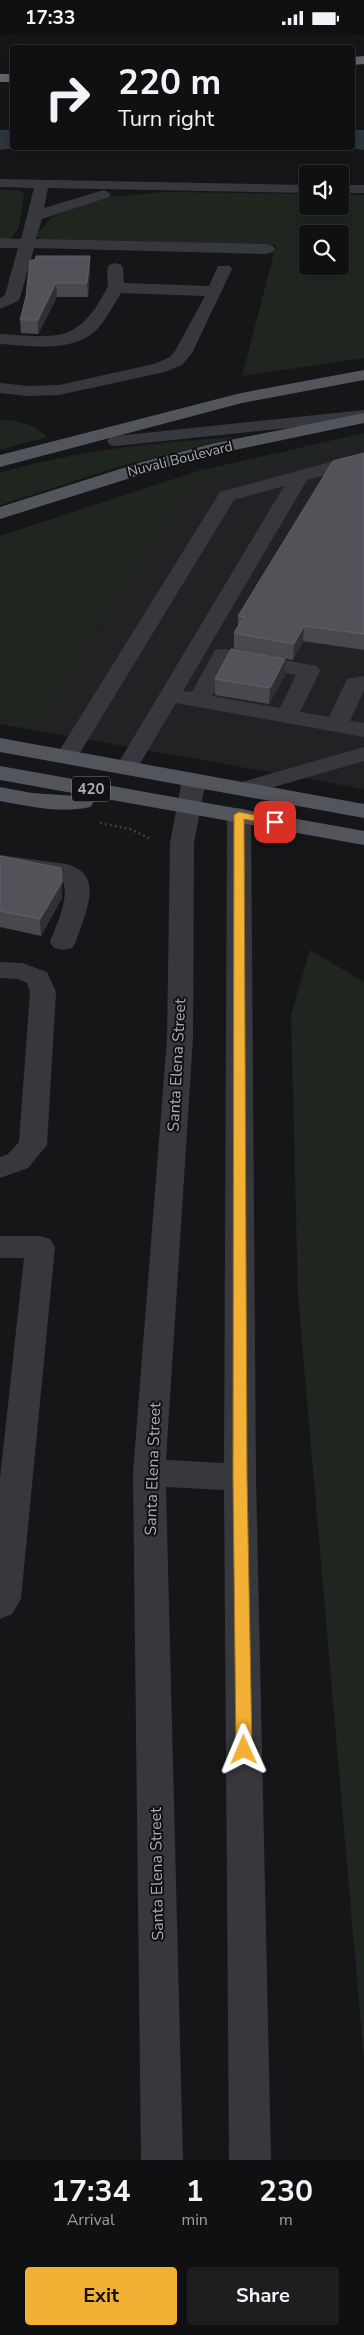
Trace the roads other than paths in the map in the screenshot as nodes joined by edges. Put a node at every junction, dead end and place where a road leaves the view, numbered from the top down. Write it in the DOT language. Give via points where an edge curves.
graph roads {
  1 [pos="0,183"];
  2 [pos="42,184"];
  3 [pos="132,186"];
  4 [pos="299,189"];
  5 [pos="349,189"];
  6 [pos="364,189"];
  7 [pos="36,216"];
  8 [pos="0,243"];
  9 [pos="28,243"];
  10 [pos="267,249"];
  11 [pos="115,268"];
  12 [pos="224,269"];
  13 [pos="116,288"];
  14 [pos="215,291"];
  15 [pos="4,299"];
  16 [pos="0,339"];
  17 [pos="364,375"];
  18 [pos="0,388"];
  19 [pos="364,417"];
  20 [pos="116,441"];
  21 [pos="364,459"];
  22 [pos="0,461"];
  23 [pos="300,476"];
  24 [pos="0,513"];
  25 [pos="364,683"];
  26 [pos="170,695"];
  27 [pos="198,701"];
  28 [pos="287,716"];
  29 [pos="337,725"];
  30 [pos="364,730"];
  31 [pos="0,745"];
  32 [pos="364,754"];
  33 [pos="67,756"];
  34 [pos="127,767"];
  35 [pos="0,773"];
  36 [pos="0,794"];
  37 [pos="189,797"];
  38 [pos="241,802"];
  39 [pos="364,811"];
  40 [pos="364,838"];
  41 [pos="0,862"];
  42 [pos="63,942"];
  43 [pos="0,970"];
  44 [pos="0,1168"];
  45 [pos="0,1247"];
  46 [pos="150,1473"];
  47 [pos="240,1477"];
  48 [pos="0,1604"];
  49 [pos="162,2160"];
  50 [pos="250,2160"];
  1 -- 2 [label="street"];
  2 -- 3 [label="street"];
  2 -- 7 [label="street"];
  3 -- 4 [label="street"];
  3 -- 7 [label="street"];
  5 -- 6 [label="street"];
  7 -- 9 [label="street"];
  8 -- 9 [label="street"];
  9 -- 10 [label="street"];
  9 -- 15 [label="street"];
  11 -- 13 [label="street"];
  12 -- 14 [label="street"];
  13 -- 14 [label="street"];
  13 -- 16 [label="street" via="93,324 79,335 52,342"];
  14 -- 18 [label="street" via="176,361 159,368 60,390"];
  17 -- 22 [label="main road" via="241,398"];
  19 -- 20 [label="street, Nuvali Boulevard"];
  19 -- 24 [label="main road, Nuvali Boulevard" via="149,466"];
  21 -- 23 [label="street"];
  23 -- 26 [label="street"];
  23 -- 33 [label="street" via="227,496"];
  25 -- 29 [label="street" via="356,684"];
  26 -- 27 [label="street"];
  26 -- 34 [label="street"];
  27 -- 28 [label="street"];
  27 -- 28 [label="street" via="223,655 308,671"];
  28 -- 29 [label="street"];
  29 -- 30 [label="street"];
  31 -- 33 [label="main road, 420"];
  32 -- 38 [label="street"];
  33 -- 34 [label="main road, 420"];
  34 -- 37 [label="main road, 420"];
  35 -- 37 [label="main road, 420"];
  36 -- 37 [label="main road" via="32,800"];
  37 -- 38 [label="main road, 420"];
  37 -- 46 [label="street, Santa Elena Street" via="182,843 180,1038"];
  38 -- 39 [label="main road, 420"];
  38 -- 40 [label="main road, 420"];
  38 -- 47 [label="street"];
  41 -- 42 [label="street" via="66,871 75,878 79,891"];
  43 -- 44 [label="street" via="22,971 38,978 43,992 33,1145 18,1161"];
  45 -- 48 [label="street" via="40,1247 4,1599"];
  46 -- 47 [label="street"];
  46 -- 49 [label="street, Santa Elena Street"];
  47 -- 50 [label="street"];
}
